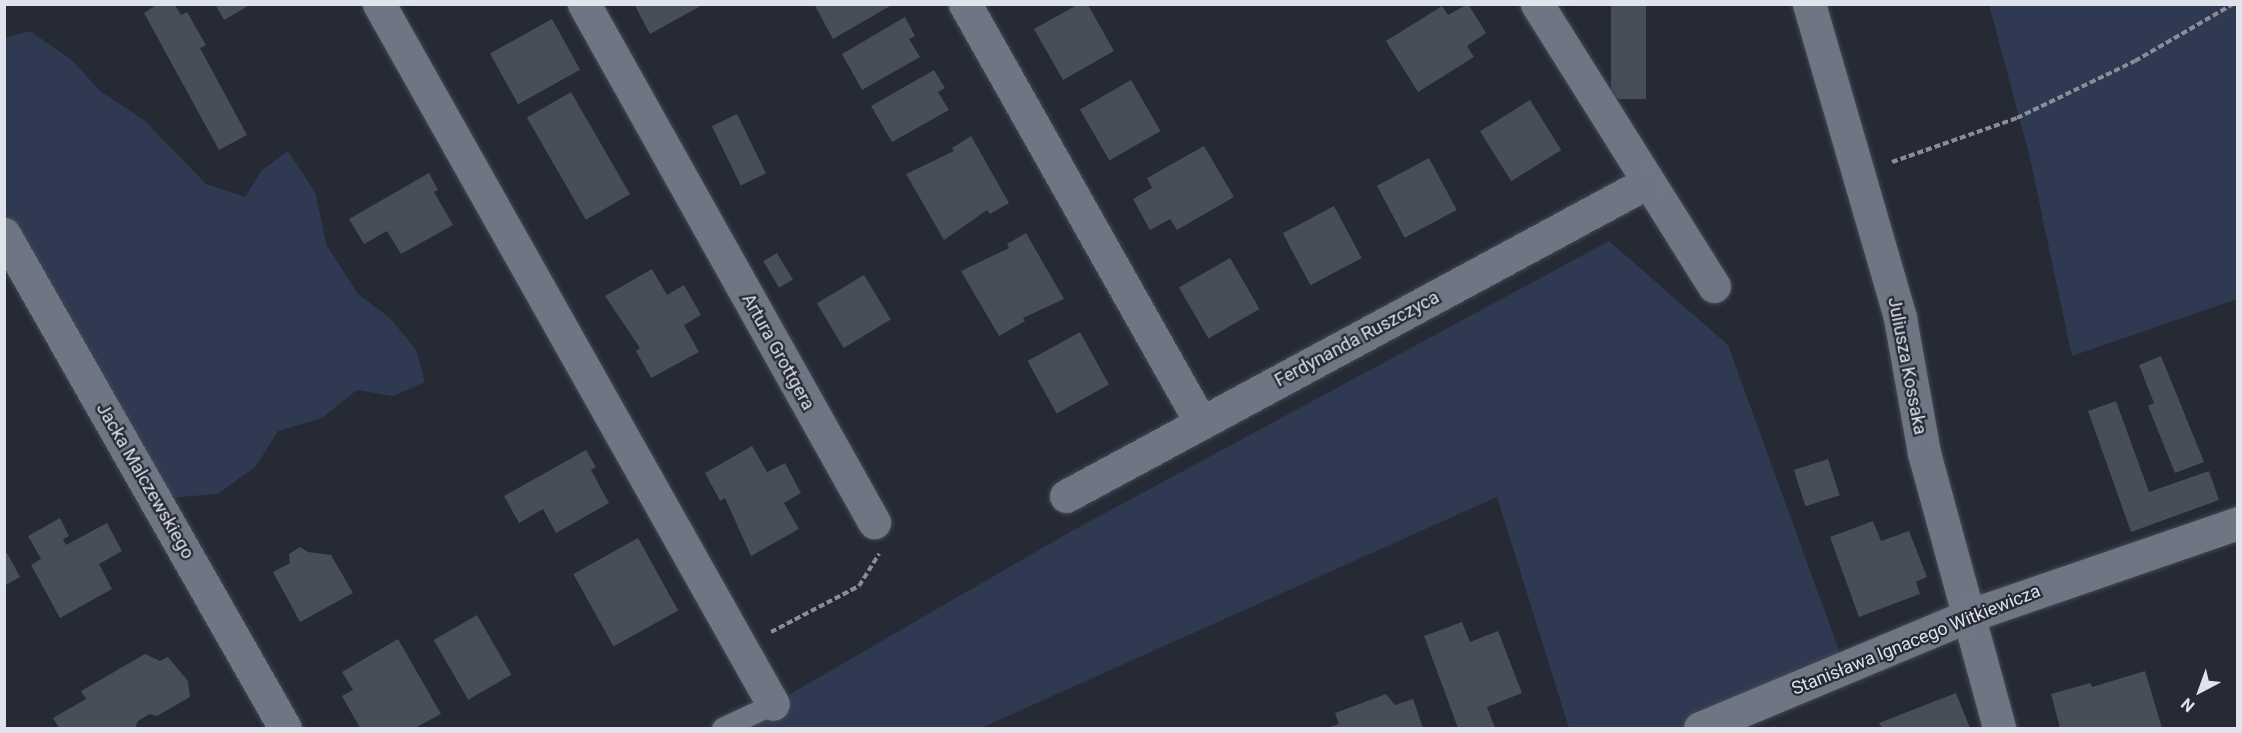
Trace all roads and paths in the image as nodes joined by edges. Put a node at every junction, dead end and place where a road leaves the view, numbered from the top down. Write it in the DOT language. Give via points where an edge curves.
graph roads {
  1 [pos="379,4"];
  2 [pos="584,4"];
  3 [pos="965,4"];
  4 [pos="1536,4"];
  5 [pos="1809,4"];
  6 [pos="2233,4"];
  7 [pos="1857,174"];
  8 [pos="1648,182"];
  9 [pos="4,234"];
  10 [pos="1714,286"];
  11 [pos="1201,423"];
  12 [pos="1066,496"];
  13 [pos="874,522"];
  14 [pos="2238,523"];
  15 [pos="1968,616"];
  16 [pos="741,648"];
  17 [pos="773,704"];
  18 [pos="285,729"];
  19 [pos="722,729"];
  20 [pos="1700,729"];
  21 [pos="1999,729"];
  1 -- 16 [label="street"];
  2 -- 13 [label="street, Artura Grottgera"];
  3 -- 11 [label="street"];
  4 -- 8 [label="street"];
  5 -- 7 [label="street, Juliusza Kossaka"];
  6 -- 7 [label="path" via="2135,62 2017,118"];
  7 -- 15 [label="street, Juliusza Kossaka" via="1900,318 1924,453"];
  8 -- 10 [label="street"];
  8 -- 11 [label="street, Ferdynanda Ruszczyca"];
  9 -- 18 [label="street, Jacka Malczewskiego"];
  11 -- 12 [label="street, Ferdynanda Ruszczyca"];
  13 -- 16 [label="path" via="880,549 876,563 859,585"];
  14 -- 15 [label="street, Stanisława Ignacego Witkiewicza"];
  15 -- 20 [label="street, Stanisława Ignacego Witkiewicza"];
  15 -- 21 [label="street, Juliusza Kossaka"];
  16 -- 17 [label="street"];
  17 -- 19 [label="lane"];
}
